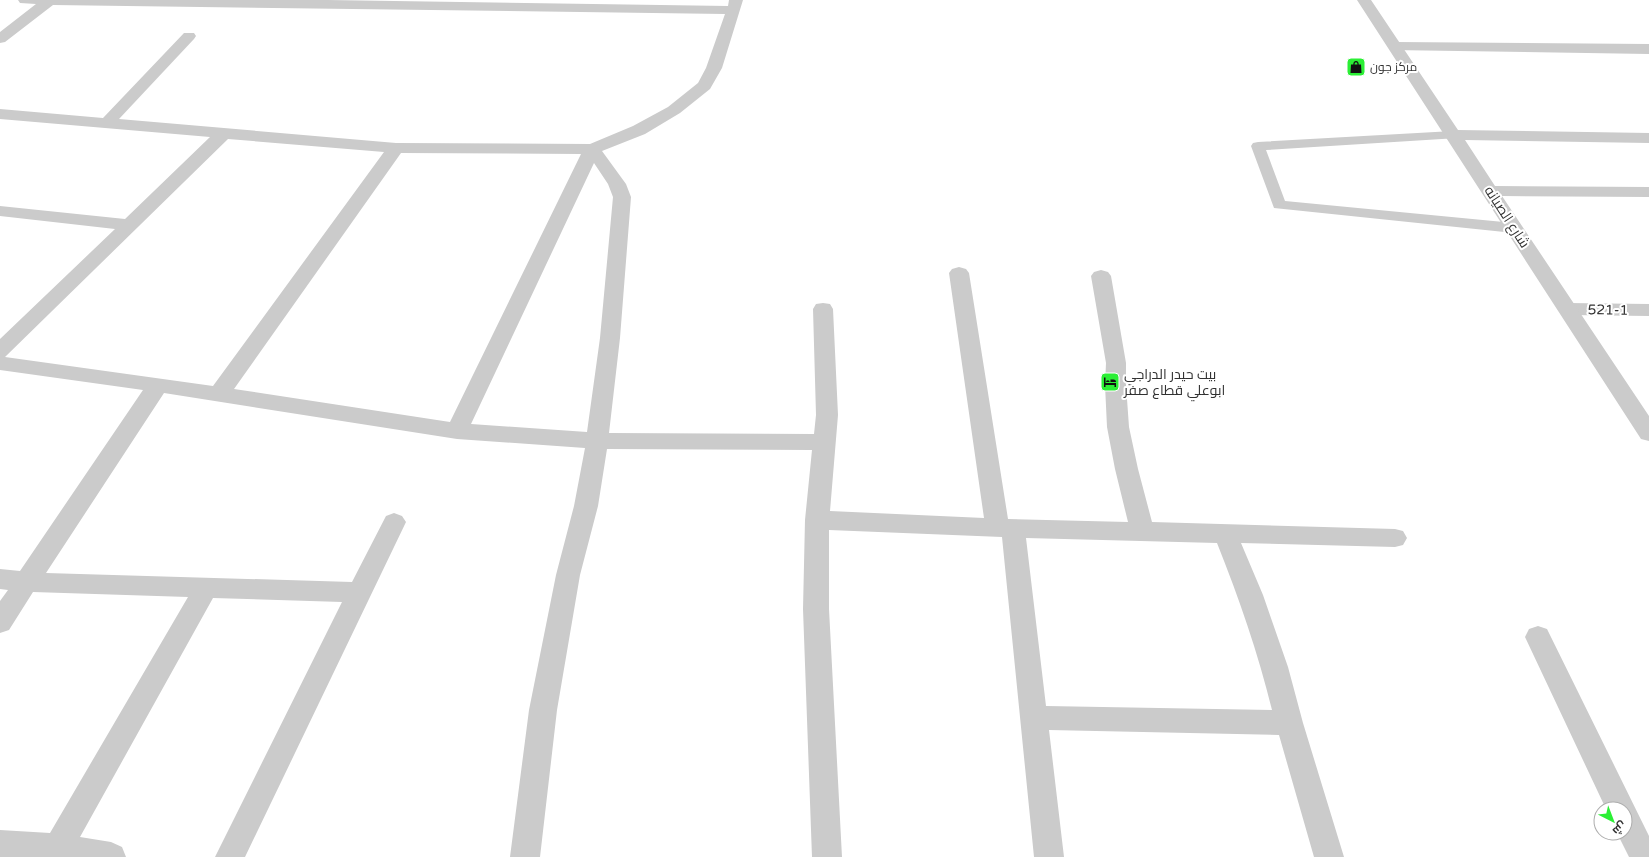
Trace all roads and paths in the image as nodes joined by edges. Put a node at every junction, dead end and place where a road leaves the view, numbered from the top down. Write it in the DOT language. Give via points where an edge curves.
graph roads {
  1 [pos="25,0"];
  2 [pos="1364,0"];
  3 [pos="49,1"];
  4 [pos="556,4"];
  5 [pos="735,5"];
  6 [pos="188,36"];
  7 [pos="0,39"];
  8 [pos="1396,47"];
  9 [pos="1649,49"];
  10 [pos="0,114"];
  11 [pos="106,123"];
  12 [pos="224,133"];
  13 [pos="1453,135"];
  14 [pos="1649,138"];
  15 [pos="396,148"];
  16 [pos="592,149"];
  17 [pos="1489,191"];
  18 [pos="1649,192"];
  19 [pos="0,210"];
  20 [pos="129,225"];
  21 [pos="1514,228"];
  22 [pos="959,273"];
  23 [pos="1101,276"];
  24 [pos="823,308"];
  25 [pos="1568,309"];
  26 [pos="1649,310"];
  27 [pos="0,351"];
  28 [pos="0,363"];
  29 [pos="158,385"];
  30 [pos="219,394"];
  31 [pos="457,432"];
  32 [pos="1649,433"];
  33 [pos="597,441"];
  34 [pos="824,442"];
  35 [pos="817,520"];
  36 [pos="394,522"];
  37 [pos="1005,528"];
  38 [pos="1142,531"];
  39 [pos="1225,533"];
  40 [pos="1395,538"];
  41 [pos="0,579"];
  42 [pos="27,582"];
  43 [pos="206,588"];
  44 [pos="360,592"];
  45 [pos="0,622"];
  46 [pos="1538,638"];
  47 [pos="1034,718"];
  48 [pos="1289,723"];
  49 [pos="1617,801"];
  50 [pos="1633,834"];
  51 [pos="0,844"];
  52 [pos="56,853"];
  53 [pos="111,857"];
  54 [pos="230,857"];
  55 [pos="525,857"];
  56 [pos="827,857"];
  57 [pos="1049,857"];
  58 [pos="1329,857"];
  59 [pos="1644,857"];
  1 -- 3 [label="street"];
  2 -- 8 [label="street, شارع الصيانه"];
  3 -- 4 [label="street"];
  3 -- 7 [label="street"];
  4 -- 5 [label="street"];
  5 -- 16 [label="street" via="714,68 704,86 674,110 639,130"];
  6 -- 11 [label="street"];
  8 -- 9 [label="street"];
  8 -- 13 [label="street, شارع الصيانه"];
  10 -- 11 [label="street"];
  11 -- 12 [label="street"];
  12 -- 15 [label="street"];
  12 -- 20 [label="street"];
  13 -- 14 [label="street"];
  13 -- 17 [label="street, شارع الصيانه"];
  13 -- 21 [label="lane" via="1258,146 1279,205"];
  15 -- 16 [label="street"];
  15 -- 30 [label="street"];
  16 -- 31 [label="street"];
  16 -- 33 [label="street" via="617,184 622,197 610,338"];
  17 -- 18 [label="street"];
  17 -- 21 [label="street, شارع الصيانه"];
  19 -- 20 [label="street"];
  20 -- 27 [label="street"];
  21 -- 25 [label="street, شارع الصيانه"];
  22 -- 37 [label="street"];
  23 -- 38 [label="street" via="1116,363 1118,434"];
  24 -- 34 [label="street" via="827,415"];
  25 -- 26 [label="street, 521-1"];
  25 -- 32 [label="street, شارع الصيانه"];
  28 -- 29 [label="street"];
  29 -- 30 [label="street"];
  29 -- 42 [label="street"];
  30 -- 31 [label="street"];
  31 -- 33 [label="street"];
  33 -- 34 [label="street"];
  33 -- 55 [label="street" via="586,506 568,575 543,710"];
  34 -- 35 [label="street"];
  35 -- 37 [label="street"];
  35 -- 56 [label="street" via="816,609"];
  36 -- 44 [label="street"];
  37 -- 38 [label="street"];
  37 -- 47 [label="street"];
  38 -- 39 [label="street"];
  39 -- 40 [label="street"];
  39 -- 48 [label="street" via="1270,653"];
  41 -- 42 [label="street"];
  42 -- 43 [label="street"];
  42 -- 45 [label="street"];
  43 -- 44 [label="street"];
  43 -- 52 [label="street"];
  44 -- 54 [label="street"];
  46 -- 49 [label="street"];
  47 -- 48 [label="street"];
  47 -- 57 [label="street"];
  48 -- 58 [label="street"];
  50 -- 59 [label="street"];
  51 -- 52 [label="street"];
  52 -- 53 [label="street"];
}
